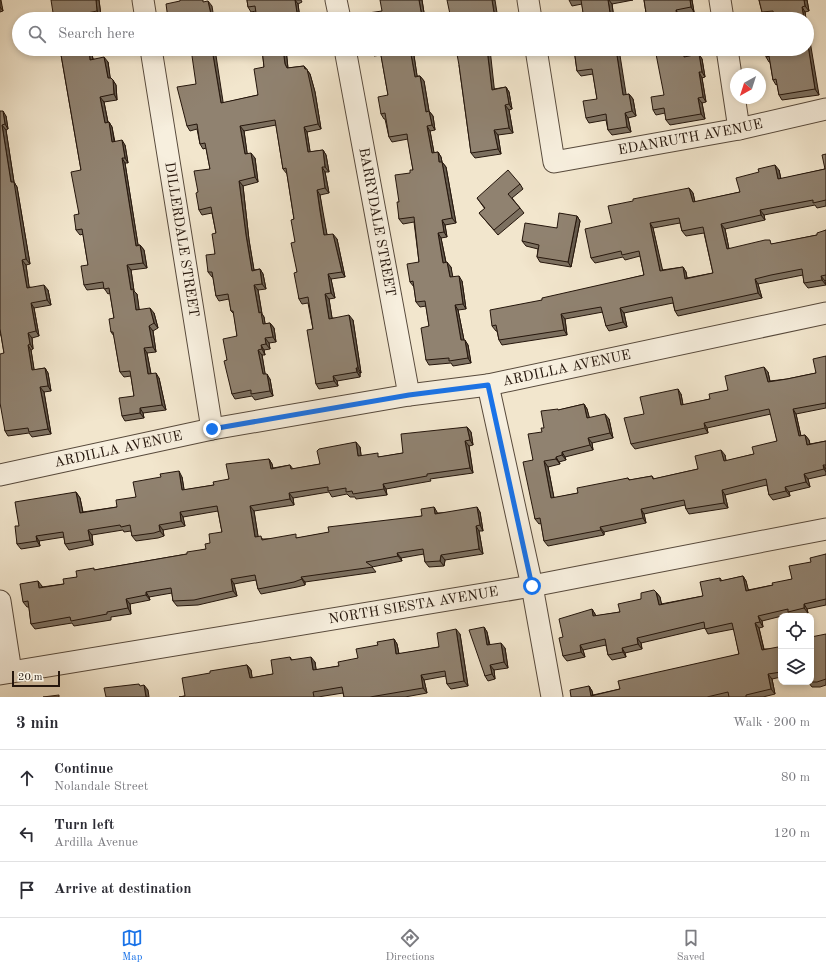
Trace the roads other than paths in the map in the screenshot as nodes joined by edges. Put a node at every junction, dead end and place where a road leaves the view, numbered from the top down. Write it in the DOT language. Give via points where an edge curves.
graph roads {
  1 [pos="143,0"];
  2 [pos="336,0"];
  3 [pos="528,0"];
  4 [pos="720,0"];
  5 [pos="145,12"];
  6 [pos="339,12"];
  7 [pos="530,12"];
  8 [pos="722,12"];
  9 [pos="152,56"];
  10 [pos="346,56"];
  11 [pos="537,56"];
  12 [pos="728,56"];
  13 [pos="826,109"];
  14 [pos="739,129"];
  15 [pos="826,313"];
  16 [pos="488,385"];
  17 [pos="409,395"];
  18 [pos="212,429"];
  19 [pos="0,475"];
  20 [pos="826,529"];
  21 [pos="532,586"];
  22 [pos="0,601"];
  23 [pos="6,673"];
  24 [pos="552,697"];
  1 -- 5 [label="street"];
  2 -- 6 [label="street"];
  3 -- 7 [label="street"];
  4 -- 8 [label="street"];
  9 -- 18 [label="street, DILLERDALE STREET"];
  10 -- 17 [label="street, BARRYDALE STREET"];
  11 -- 14 [label="street, EDANRUTH AVENUE" via="554,162"];
  12 -- 14 [label="street"];
  13 -- 14 [label="street, EDANRUTH AVENUE"];
  15 -- 16 [label="street, ARDILLA AVENUE"];
  16 -- 17 [label="street, ARDILLA AVENUE"];
  16 -- 21 [label="street"];
  17 -- 18 [label="street, ARDILLA AVENUE"];
  18 -- 19 [label="street, ARDILLA AVENUE"];
  20 -- 21 [label="street, NORTH SIESTA AVENUE"];
  21 -- 23 [label="street, NORTH SIESTA AVENUE"];
  21 -- 24 [label="street"];
  22 -- 23 [label="street"];
}
